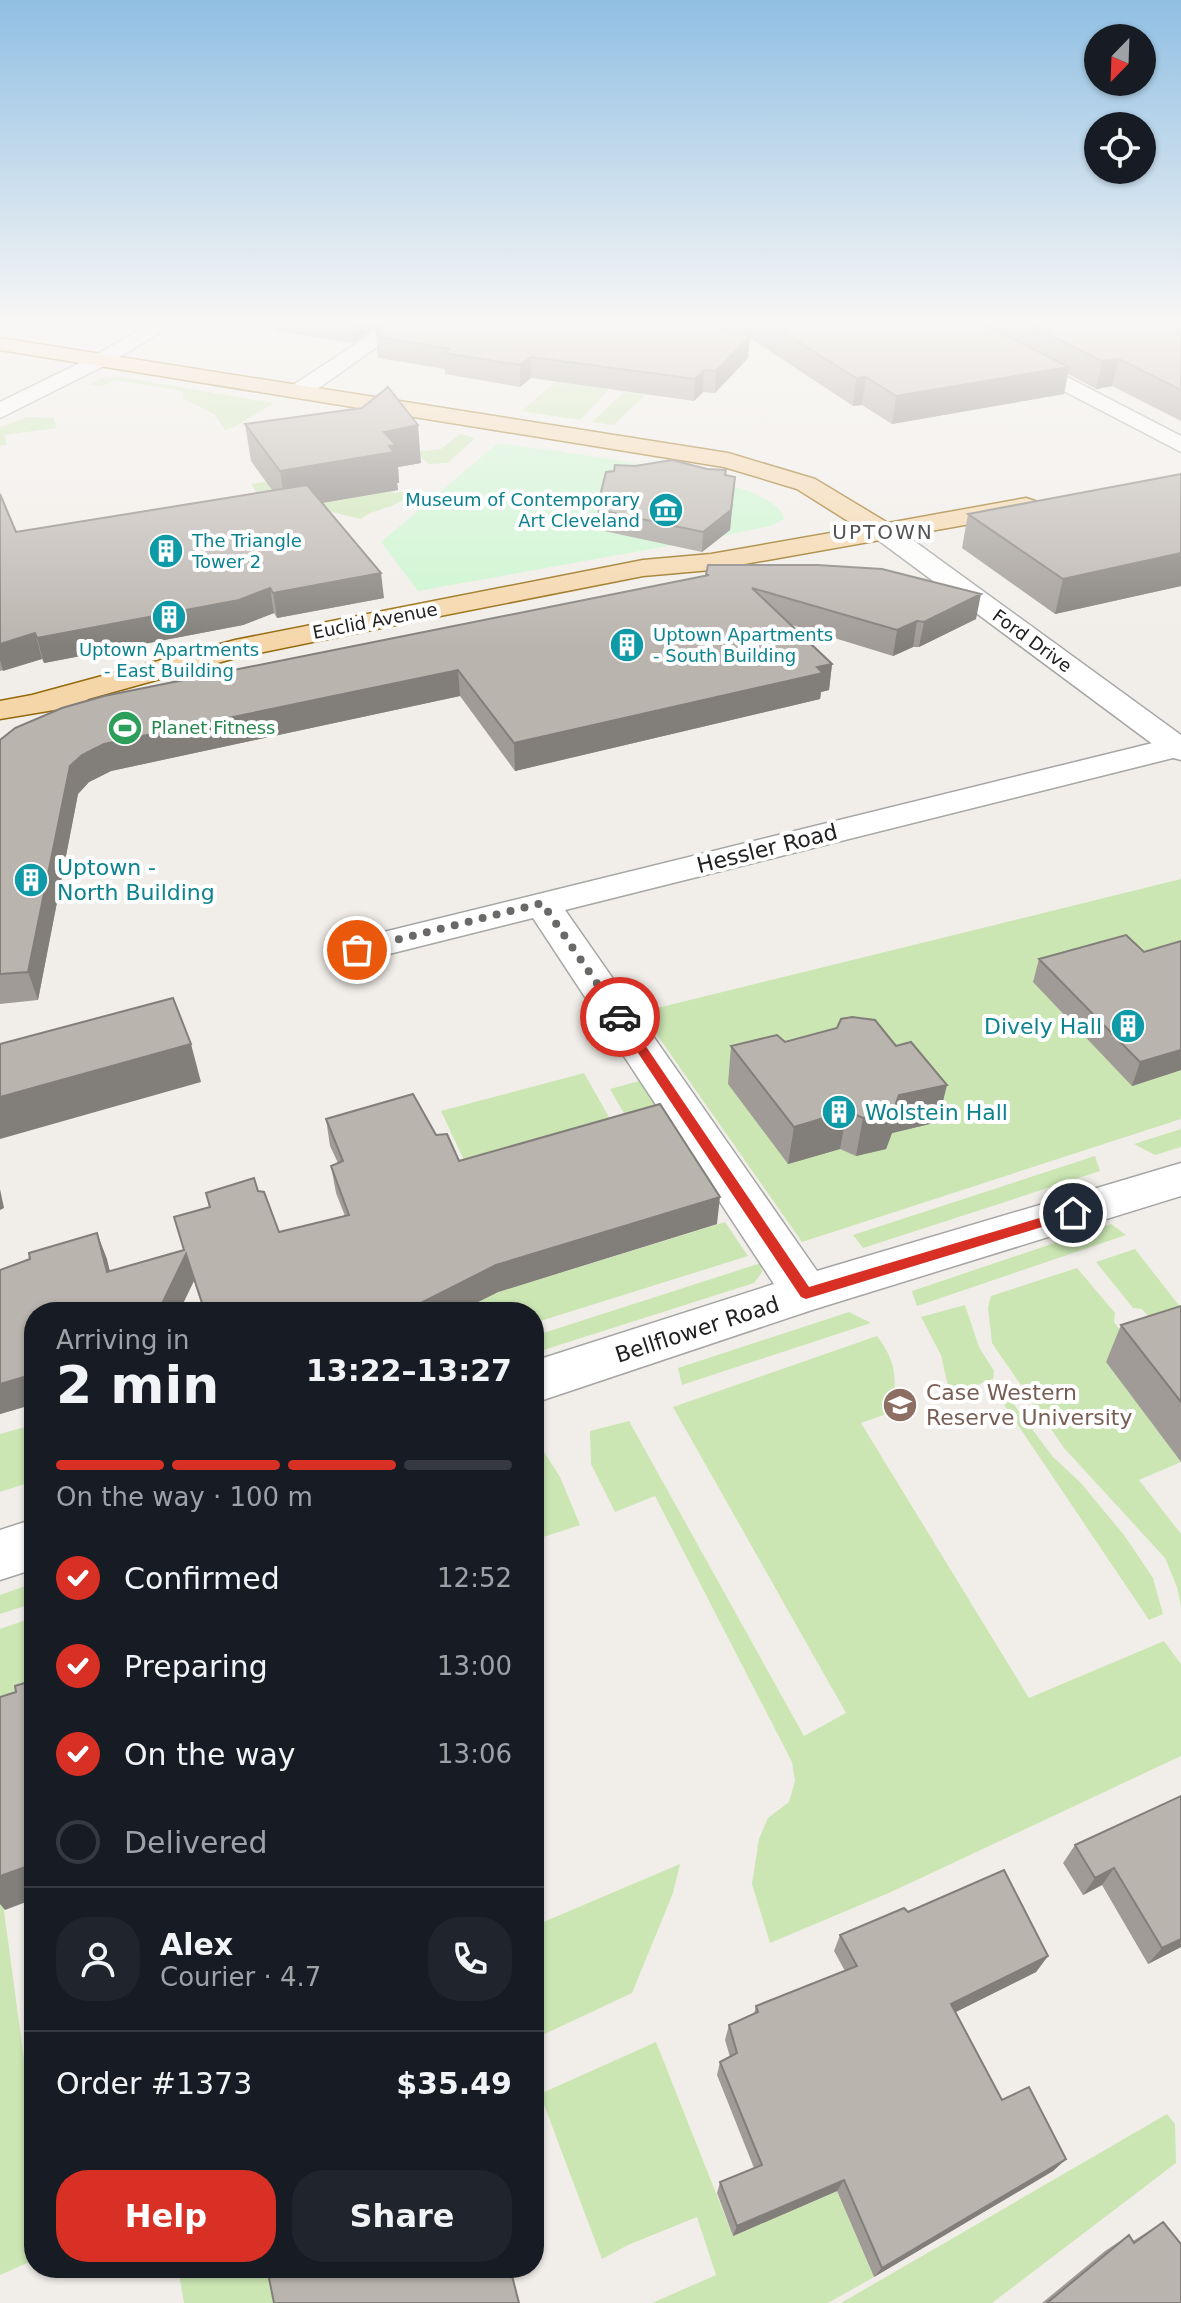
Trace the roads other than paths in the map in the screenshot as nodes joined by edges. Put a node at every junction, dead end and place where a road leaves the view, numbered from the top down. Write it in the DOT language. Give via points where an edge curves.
graph roads {
  1 [pos="547,432"];
  2 [pos="1157,432"];
  3 [pos="1181,445"];
  4 [pos="1050,501"];
  5 [pos="883,531"];
  6 [pos="0,710"];
  7 [pos="1179,749"];
  8 [pos="542,903"];
  9 [pos="357,950"];
  10 [pos="1181,1179"];
  11 [pos="806,1293"];
  12 [pos="544,1379"];
  13 [pos="24,1547"];
  14 [pos="0,1555"];
  1 -- 5 [label="main road" via="754,466 826,494"];
  2 -- 3 [label="street"];
  4 -- 5 [label="main road, Euclid Avenue"];
  5 -- 6 [label="main road, Euclid Avenue" via="711,562 643,568 235,649"];
  5 -- 7 [label="street, Ford Drive"];
  7 -- 8 [label="street, Hessler Road"];
  8 -- 9 [label="street, Hessler Road"];
  8 -- 11 [label="street"];
  10 -- 11 [label="street, Bellflower Road"];
  11 -- 12 [label="street, Bellflower Road"];
  13 -- 14 [label="street"];
}
